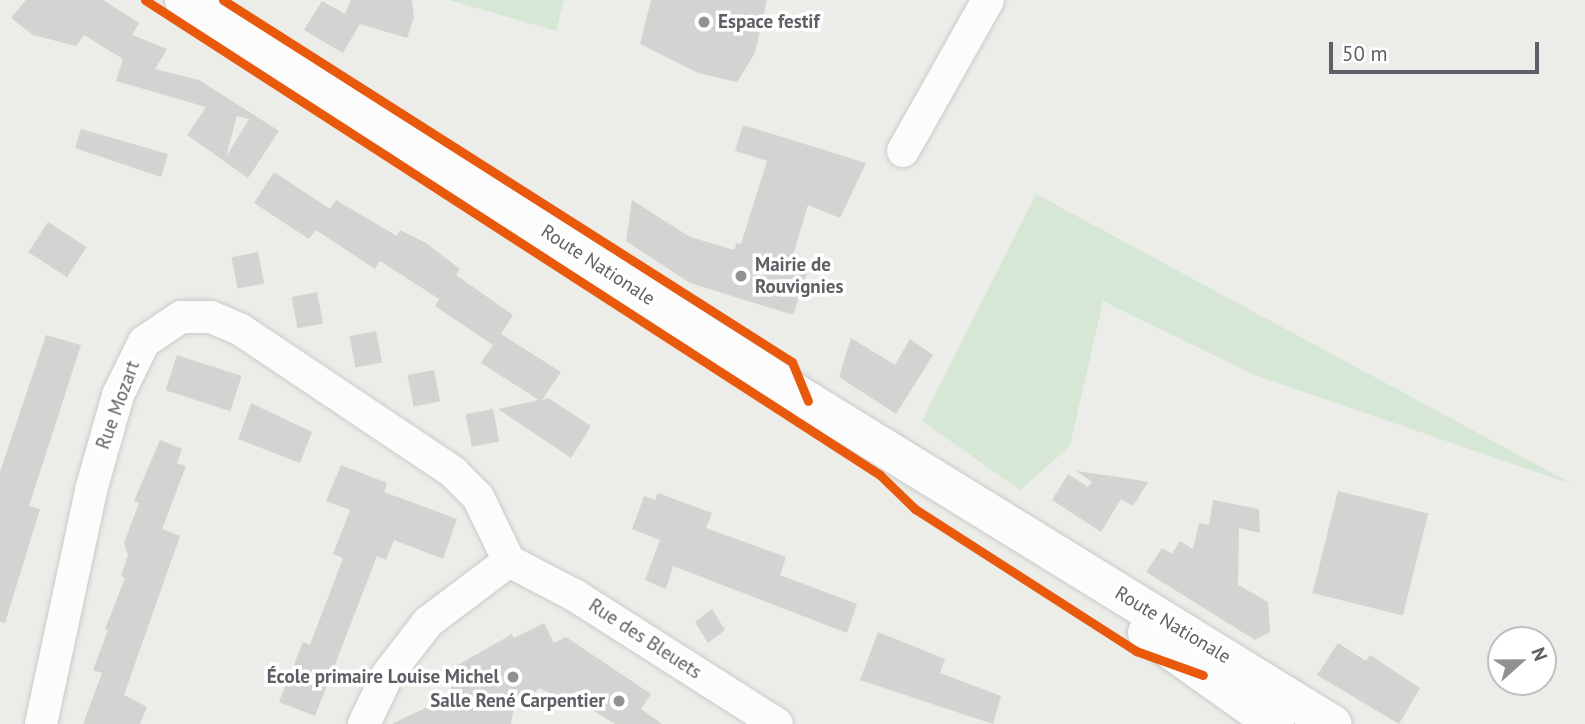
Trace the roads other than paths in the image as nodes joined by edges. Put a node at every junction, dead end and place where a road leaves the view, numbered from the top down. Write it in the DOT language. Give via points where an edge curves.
graph roads {
  1 [pos="184,0"];
  2 [pos="988,0"];
  3 [pos="903,151"];
  4 [pos="1013,529"];
  5 [pos="509,561"];
  6 [pos="41,724"];
  7 [pos="364,724"];
  8 [pos="777,724"];
  9 [pos="1275,724"];
  10 [pos="1332,724"];
  1 -- 4 [label="main road, Route Nationale"];
  2 -- 3 [label="street"];
  4 -- 9 [label="main road, Route Nationale" via="1203,675"];
  4 -- 10 [label="main road, Route Nationale"];
  5 -- 6 [label="street, Rue Mozart" via="488,514 460,478 241,330 211,317 181,317 144,342 118,395 91,490"];
  5 -- 7 [label="street" via="428,622 388,674"];
  5 -- 8 [label="street, Rue des Bleuets" via="576,596"];
}
